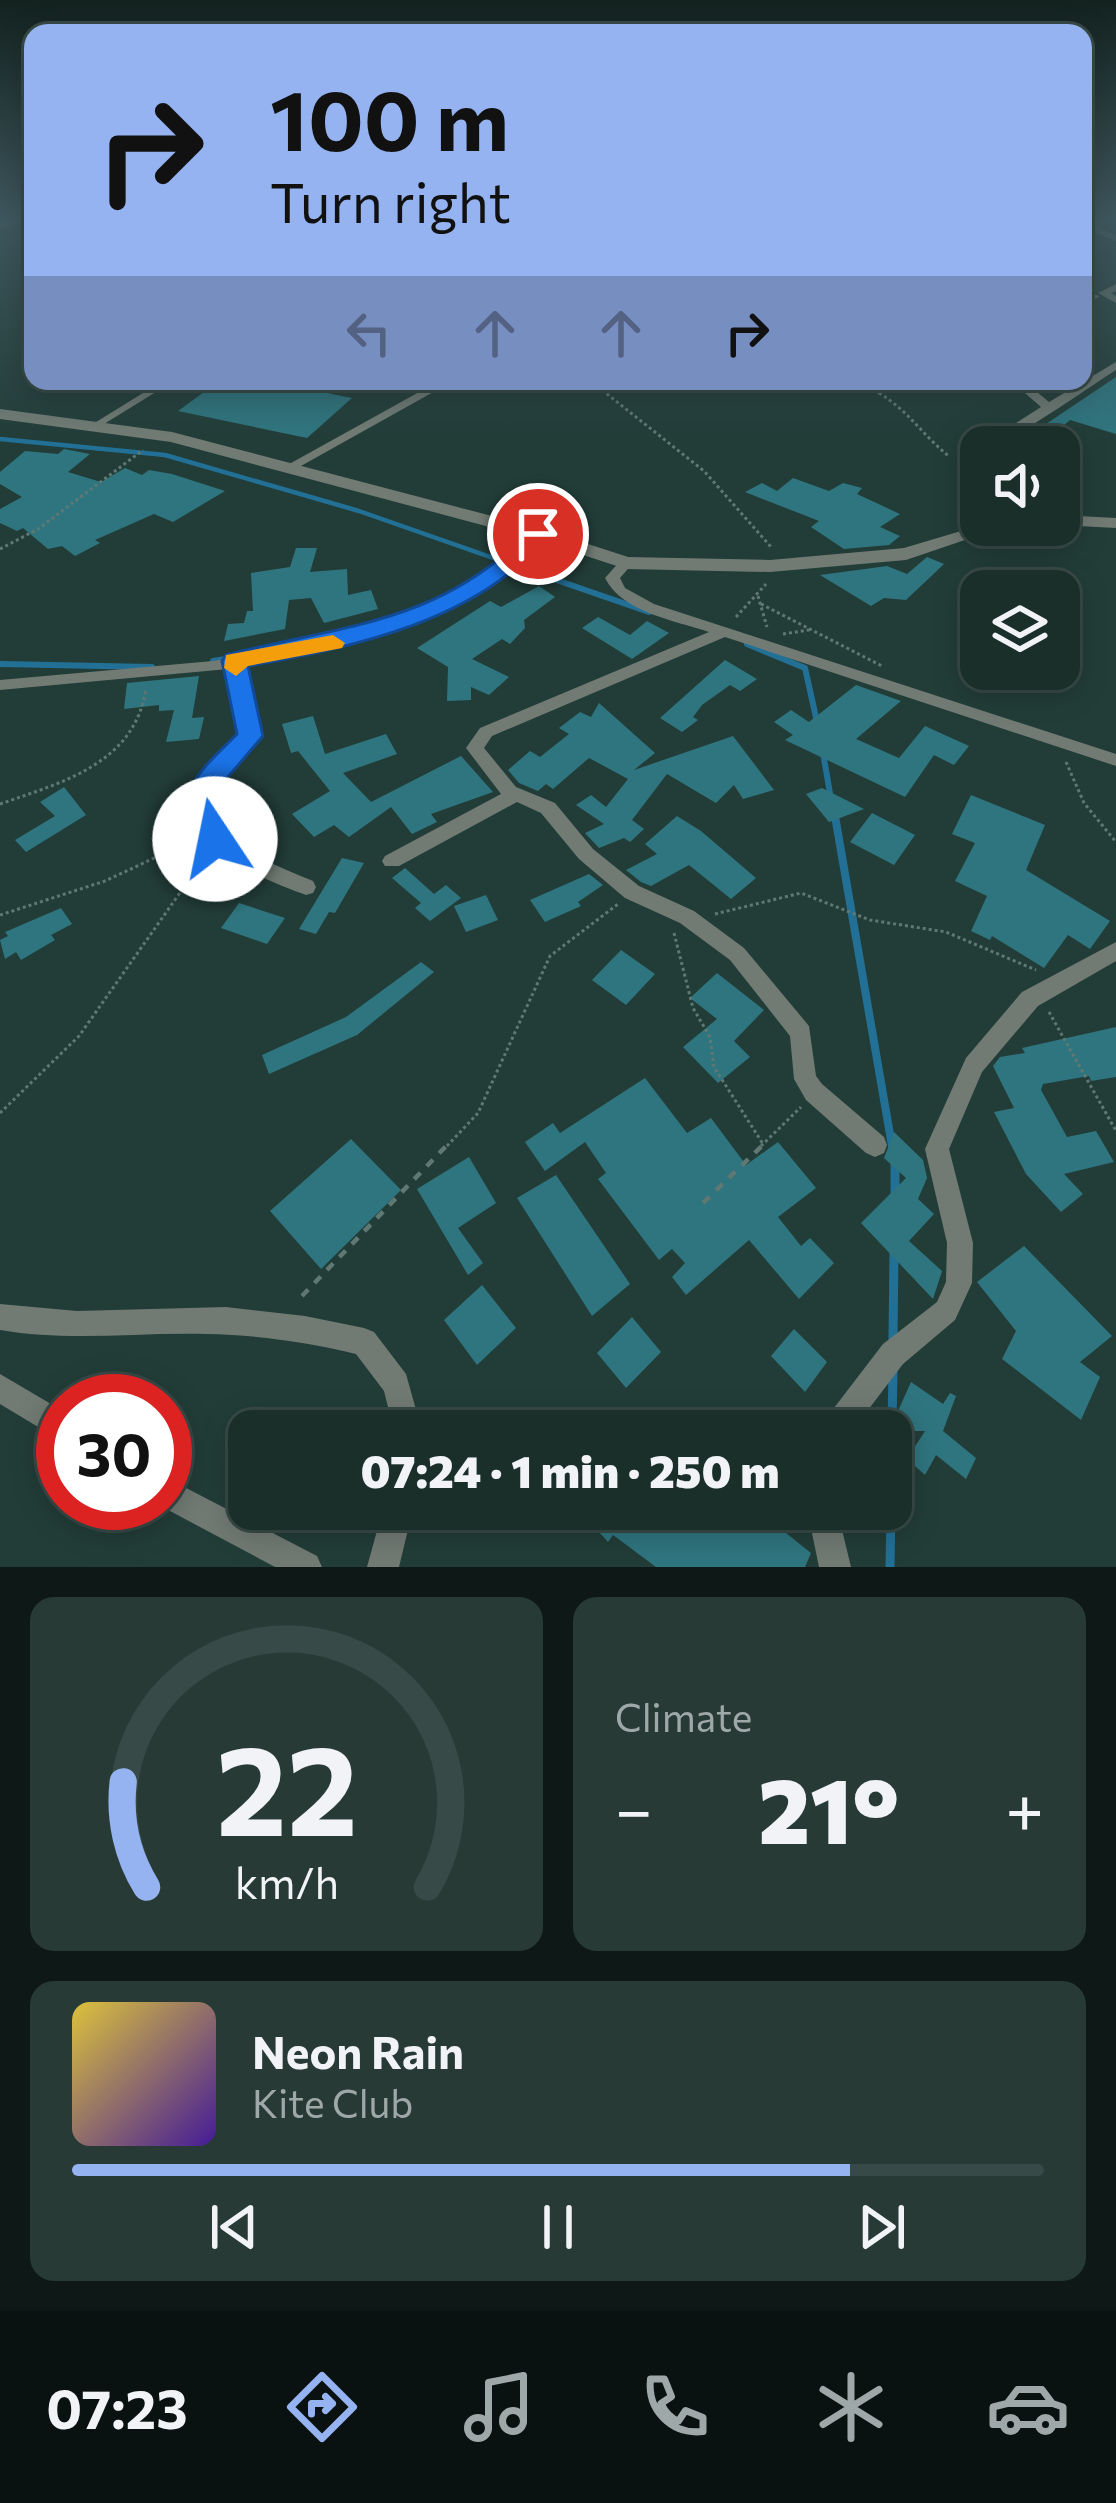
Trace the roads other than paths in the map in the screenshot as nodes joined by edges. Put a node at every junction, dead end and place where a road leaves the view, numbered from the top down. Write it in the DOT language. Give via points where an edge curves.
graph roads {
  1 [pos="1095,296"];
  2 [pos="1092,298"];
  3 [pos="153,390"];
  4 [pos="430,390"];
  5 [pos="1028,390"];
  6 [pos="1077,390"];
  7 [pos="1049,408"];
  8 [pos="0,414"];
  9 [pos="1019,426"];
  10 [pos="92,428"];
  11 [pos="288,467"];
  12 [pos="1080,521"];
  13 [pos="1116,523"];
  14 [pos="538,534"];
  15 [pos="960,537"];
  16 [pos="626,563"];
  17 [pos="723,632"];
  18 [pos="234,661"];
  19 [pos="0,685"];
  20 [pos="1116,760"];
  21 [pos="515,795"];
  22 [pos="392,861"];
  23 [pos="306,887"];
  24 [pos="1116,951"];
  25 [pos="875,1145"];
  26 [pos="0,1317"];
  27 [pos="0,1388"];
  28 [pos="403,1410"];
  29 [pos="850,1410"];
  30 [pos="36,1411"];
  31 [pos="192,1506"];
  32 [pos="393,1530"];
  33 [pos="827,1530"];
  34 [pos="307,1567"];
  35 [pos="383,1567"];
  36 [pos="835,1567"];
  1 -- 2 [label="street"];
  3 -- 10 [label="lane"];
  4 -- 11 [label="street"];
  5 -- 7 [label="street"];
  6 -- 7 [label="street"];
  7 -- 9 [label="street"];
  8 -- 10 [label="street"];
  10 -- 11 [label="street" via="172,437"];
  11 -- 14 [label="street"];
  12 -- 13 [label="street"];
  14 -- 16 [label="street"];
  14 -- 18 [label="street" via="508,565 410,619"];
  15 -- 16 [label="street" via="906,554 782,565"];
  16 -- 17 [label="street" via="612,578 619,591"];
  17 -- 20 [label="street"];
  17 -- 21 [label="street" via="480,735 476,748"];
  18 -- 19 [label="street"];
  18 -- 23 [label="street" via="250,736 202,790 200,818 211,836"];
  21 -- 22 [label="street"];
  21 -- 25 [label="street" via="548,808 632,892 687,917 737,954 795,1023 814,1092"];
  24 -- 29 [label="street" via="1049,986 986,1046 938,1142 962,1265 946,1311 893,1354"];
  26 -- 28 [label="street" via="42,1326 224,1322 314,1330 364,1342 396,1384"];
  27 -- 30 [label="street"];
  31 -- 34 [label="street"];
  32 -- 35 [label="street"];
  33 -- 36 [label="street"];
}
